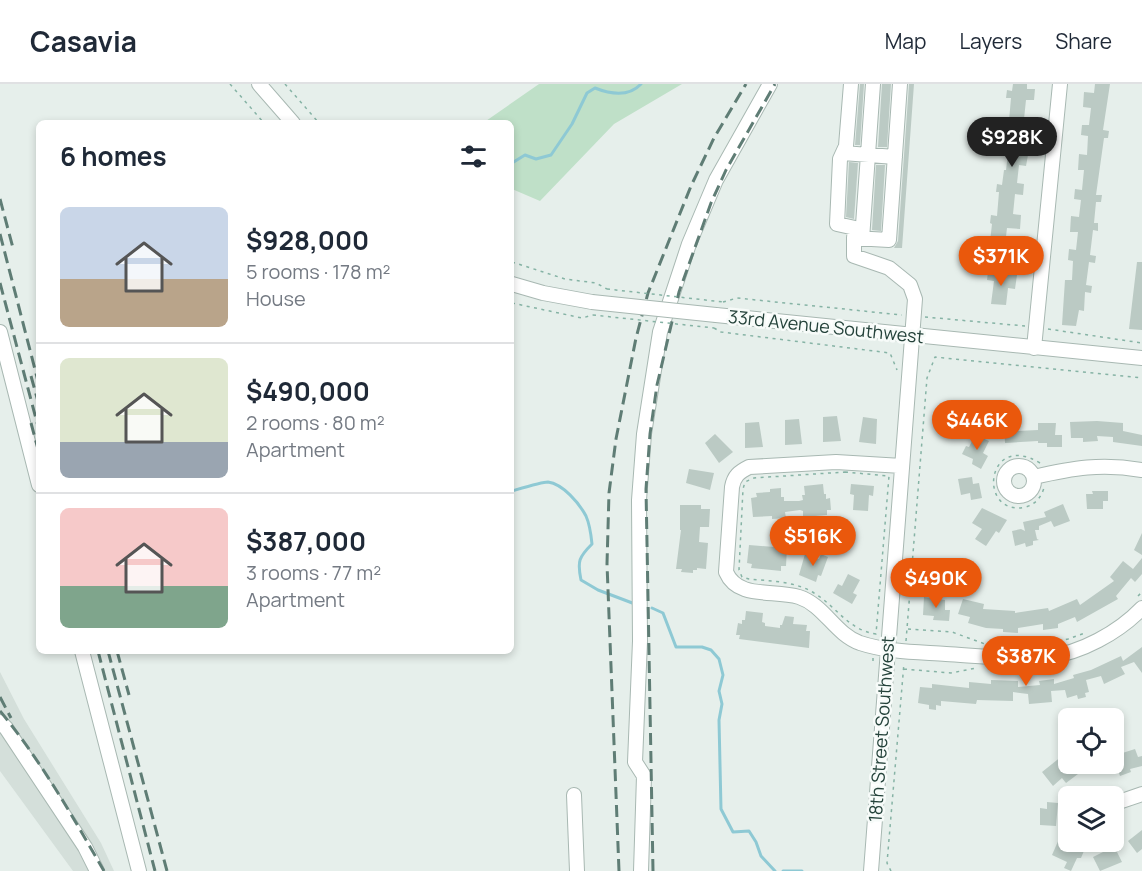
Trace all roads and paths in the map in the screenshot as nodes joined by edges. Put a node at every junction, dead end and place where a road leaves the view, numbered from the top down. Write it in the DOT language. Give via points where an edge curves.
graph roads {
  1 [pos="230,84"];
  2 [pos="259,84"];
  3 [pos="285,84"];
  4 [pos="770,84"];
  5 [pos="851,84"];
  6 [pos="873,84"];
  7 [pos="900,84"];
  8 [pos="1060,84"];
  9 [pos="261,120"];
  10 [pos="290,120"];
  11 [pos="316,120"];
  12 [pos="843,153"];
  13 [pos="868,156"];
  14 [pos="895,157"];
  15 [pos="858,238"];
  16 [pos="514,263"];
  17 [pos="514,285"];
  18 [pos="514,303"];
  19 [pos="592,309"];
  20 [pos="914,316"];
  21 [pos="715,321"];
  22 [pos="1025,326"];
  23 [pos="1048,328"];
  24 [pos="0,332"];
  25 [pos="912,336"];
  26 [pos="1142,343"];
  27 [pos="1034,348"];
  28 [pos="1142,358"];
  29 [pos="1142,378"];
  30 [pos="902,466"];
  31 [pos="1142,470"];
  32 [pos="36,473"];
  33 [pos="1034,477"];
  34 [pos="1142,592"];
  35 [pos="1139,603"];
  36 [pos="907,629"];
  37 [pos="1090,631"];
  38 [pos="876,634"];
  39 [pos="906,642"];
  40 [pos="993,645"];
  41 [pos="1040,645"];
  42 [pos="888,650"];
  43 [pos="83,654"];
  44 [pos="905,656"];
  45 [pos="0,722"];
  46 [pos="1142,794"];
  47 [pos="574,795"];
  48 [pos="1124,804"];
  49 [pos="97,871"];
  50 [pos="140,871"];
  51 [pos="577,871"];
  52 [pos="642,871"];
  53 [pos="872,871"];
  54 [pos="891,871"];
  1 -- 9 [label="path"];
  2 -- 10 [label="street"];
  3 -- 11 [label="path"];
  4 -- 52 [label="street" via="716,180 689,244 660,332 644,434 639,500 635,762 644,776"];
  5 -- 12 [label="street"];
  6 -- 13 [label="street"];
  7 -- 14 [label="street"];
  8 -- 27 [label="street"];
  12 -- 13 [label="street"];
  12 -- 15 [label="street" via="837,224 855,228"];
  13 -- 14 [label="street"];
  13 -- 15 [label="street"];
  14 -- 15 [label="street" via="889,240"];
  15 -- 20 [label="street, 18th Street Southwest" via="854,256 889,268 910,285 915,299"];
  16 -- 20 [label="path, bridge" via="607,289"];
  17 -- 19 [label="street, 33rd Avenue Southwest"];
  18 -- 19 [label="path" via="582,318"];
  19 -- 21 [label="street, 33rd Avenue Southwest, bridge"];
  19 -- 21 [label="path, bridge"];
  20 -- 22 [label="path"];
  20 -- 25 [label="street, 18th Street Southwest"];
  21 -- 25 [label="street, 33rd Avenue Southwest"];
  23 -- 26 [label="path"];
  24 -- 32 [label="street"];
  25 -- 27 [label="street, 33rd Avenue Southwest"];
  25 -- 30 [label="street, 18th Street Southwest"];
  27 -- 28 [label="street, 33rd Avenue Southwest"];
  29 -- 36 [label="path" via="935,357 927,378"];
  30 -- 42 [label="street, 18th Street Southwest"];
  30 -- 42 [label="street" via="836,462 749,467 740,471 732,487 726,572 731,582 740,588 799,597 816,605 845,634"];
  31 -- 33 [label="street" via="1081,466"];
  34 -- 35 [label="path"];
  35 -- 42 [label="street" via="1133,618 1105,636 1049,657"];
  36 -- 39 [label="path"];
  36 -- 40 [label="path" via="952,632"];
  37 -- 41 [label="path"];
  38 -- 38 [label="path" via="848,623 813,592 797,585 742,577 739,570 745,482 754,478 845,472 889,476"];
  42 -- 53 [label="street, 18th Street Southwest"];
  43 -- 50 [label="street"];
  44 -- 54 [label="path" via="887,863"];
  45 -- 49 [label="street" via="85,847"];
  46 -- 48 [label="street"];
  47 -- 51 [label="street"];
}
